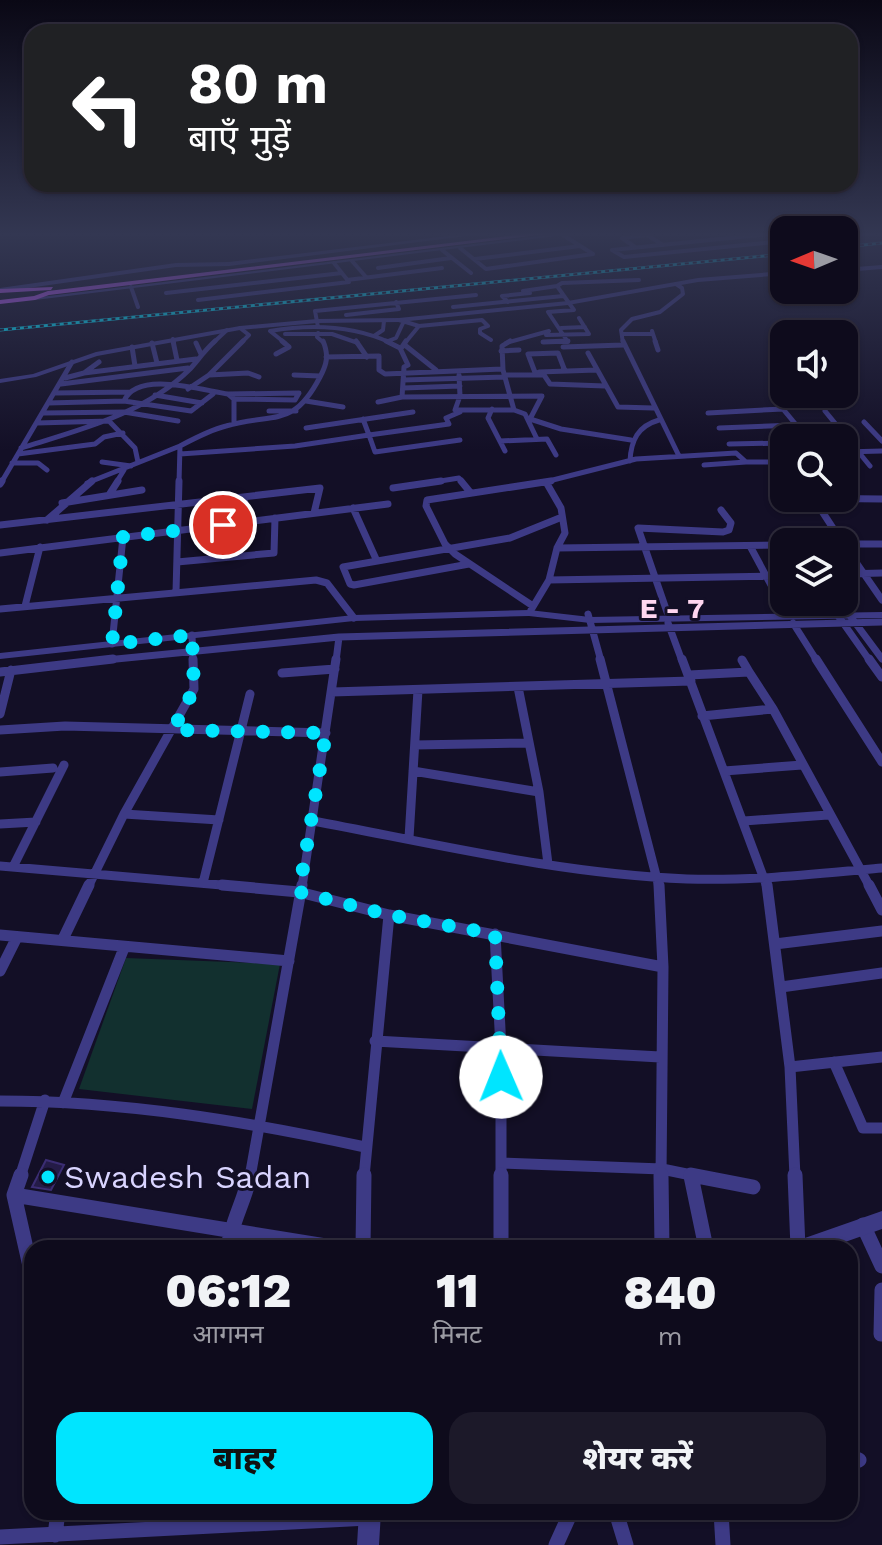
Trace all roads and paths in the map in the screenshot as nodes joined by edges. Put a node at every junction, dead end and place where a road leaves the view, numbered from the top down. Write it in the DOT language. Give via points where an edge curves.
graph roads {
  1 [pos="369,305"];
  2 [pos="397,305"];
  3 [pos="420,305"];
  4 [pos="448,305"];
  5 [pos="489,305"];
  6 [pos="508,305"];
  7 [pos="570,305"];
  8 [pos="669,305"];
  9 [pos="421,308"];
  10 [pos="453,311"];
  11 [pos="346,315"];
  12 [pos="579,318"];
  13 [pos="384,321"];
  14 [pos="402,321"];
  15 [pos="419,326"];
  16 [pos="560,326"];
  17 [pos="318,327"];
  18 [pos="585,327"];
  19 [pos="240,328"];
  20 [pos="227,330"];
  21 [pos="547,333"];
  22 [pos="622,334"];
  23 [pos="249,335"];
  24 [pos="274,335"];
  25 [pos="374,336"];
  26 [pos="566,338"];
  27 [pos="173,339"];
  28 [pos="491,340"];
  29 [pos="593,340"];
  30 [pos="388,341"];
  31 [pos="152,343"];
  32 [pos="196,343"];
  33 [pos="623,345"];
  34 [pos="132,347"];
  35 [pos="403,347"];
  36 [pos="544,348"];
  37 [pos="519,350"];
  38 [pos="658,350"];
  39 [pos="501,351"];
  40 [pos="588,353"];
  41 [pos="276,354"];
  42 [pos="199,356"];
  43 [pos="326,357"];
  44 [pos="367,357"];
  45 [pos="177,360"];
  46 [pos="480,361"];
  47 [pos="72,362"];
  48 [pos="99,362"];
  49 [pos="157,363"];
  50 [pos="135,366"];
  51 [pos="191,368"];
  52 [pos="436,370"];
  53 [pos="459,370"];
  54 [pos="483,370"];
  55 [pos="596,370"];
  56 [pos="565,371"];
  57 [pos="84,373"];
  58 [pos="406,373"];
  59 [pos="536,373"];
  60 [pos="503,374"];
  61 [pos="209,375"];
  62 [pos="294,375"];
  63 [pos="320,376"];
  64 [pos="259,377"];
  65 [pos="403,380"];
  66 [pos="0,381"];
  67 [pos="63,381"];
  68 [pos="460,382"];
  69 [pos="548,382"];
  70 [pos="167,386"];
  71 [pos="605,386"];
  72 [pos="403,388"];
  73 [pos="188,389"];
  74 [pos="130,392"];
  75 [pos="55,393"];
  76 [pos="213,394"];
  77 [pos="155,395"];
  78 [pos="231,396"];
  79 [pos="460,396"];
  80 [pos="509,396"];
  81 [pos="542,396"];
  82 [pos="402,397"];
  83 [pos="124,401"];
  84 [pos="306,401"];
  85 [pos="378,402"];
  86 [pos="48,403"];
  87 [pos="141,403"];
  88 [pos="202,403"];
  89 [pos="343,407"];
  90 [pos="653,408"];
  91 [pos="492,409"];
  92 [pos="514,410"];
  93 [pos="269,411"];
  94 [pos="296,411"];
  95 [pos="825,411"];
  96 [pos="124,412"];
  97 [pos="413,412"];
  98 [pos="460,412"];
  99 [pos="44,413"];
  100 [pos="363,419"];
  101 [pos="529,419"];
  102 [pos="659,420"];
  103 [pos="109,421"];
  104 [pos="178,421"];
  105 [pos="864,422"];
  106 [pos="37,423"];
  107 [pos="234,424"];
  108 [pos="449,424"];
  109 [pos="796,424"];
  110 [pos="836,424"];
  111 [pos="770,426"];
  112 [pos="306,428"];
  113 [pos="719,428"];
  114 [pos="123,433"];
  115 [pos="369,435"];
  116 [pos="537,439"];
  117 [pos="460,440"];
  118 [pos="631,440"];
  119 [pos="500,441"];
  120 [pos="882,441"];
  121 [pos="770,443"];
  122 [pos="729,444"];
  123 [pos="466,448"];
  124 [pos="180,450"];
  125 [pos="20,451"];
  126 [pos="505,451"];
  127 [pos="858,451"];
  128 [pos="882,451"];
  129 [pos="736,453"];
  130 [pos="556,455"];
  131 [pos="679,456"];
  132 [pos="630,461"];
  133 [pos="102,462"];
  134 [pos="746,462"];
  135 [pos="12,463"];
  136 [pos="770,463"];
  137 [pos="704,465"];
  138 [pos="131,466"];
  139 [pos="870,466"];
  140 [pos="47,470"];
  141 [pos="546,482"];
  142 [pos="0,484"];
  143 [pos="393,488"];
  144 [pos="142,490"];
  145 [pos="470,492"];
  146 [pos="109,495"];
  147 [pos="243,497"];
  148 [pos="858,499"];
  149 [pos="882,499"];
  150 [pos="223,500"];
  151 [pos="62,503"];
  152 [pos="179,504"];
  153 [pos="388,504"];
  154 [pos="353,508"];
  155 [pos="721,510"];
  156 [pos="314,513"];
  157 [pos="562,517"];
  158 [pos="275,518"];
  159 [pos="47,520"];
  160 [pos="251,521"];
  161 [pos="0,525"];
  162 [pos="223,525"];
  163 [pos="178,530"];
  164 [pos="123,537"];
  165 [pos="858,544"];
  166 [pos="882,544"];
  167 [pos="770,545"];
  168 [pos="750,546"];
  169 [pos="40,547"];
  170 [pos="643,547"];
  171 [pos="449,548"];
  172 [pos="557,548"];
  173 [pos="0,553"];
  174 [pos="221,557"];
  175 [pos="376,559"];
  176 [pos="177,562"];
  177 [pos="469,564"];
  178 [pos="858,566"];
  179 [pos="882,573"];
  180 [pos="858,574"];
  181 [pos="863,574"];
  182 [pos="766,576"];
  183 [pos="770,576"];
  184 [pos="655,579"];
  185 [pos="549,580"];
  186 [pos="176,592"];
  187 [pos="119,597"];
  188 [pos="882,600"];
  189 [pos="25,606"];
  190 [pos="0,609"];
  191 [pos="882,609"];
  192 [pos="531,610"];
  193 [pos="858,613"];
  194 [pos="882,615"];
  195 [pos="844,616"];
  196 [pos="858,616"];
  197 [pos="354,618"];
  198 [pos="789,618"];
  199 [pos="667,619"];
  200 [pos="590,621"];
  201 [pos="882,622"];
  202 [pos="192,635"];
  203 [pos="339,637"];
  204 [pos="112,644"];
  205 [pos="192,649"];
  206 [pos="0,656"];
  207 [pos="882,659"];
  208 [pos="742,660"];
  209 [pos="335,669"];
  210 [pos="11,670"];
  211 [pos="0,672"];
  212 [pos="749,672"];
  213 [pos="282,673"];
  214 [pos="882,677"];
  215 [pos="690,678"];
  216 [pos="606,685"];
  217 [pos="518,687"];
  218 [pos="418,690"];
  219 [pos="332,692"];
  220 [pos="250,694"];
  221 [pos="773,709"];
  222 [pos="0,714"];
  223 [pos="702,716"];
  224 [pos="0,730"];
  225 [pos="173,730"];
  226 [pos="241,731"];
  227 [pos="326,733"];
  228 [pos="528,743"];
  229 [pos="415,745"];
  230 [pos="882,762"];
  231 [pos="802,765"];
  232 [pos="413,771"];
  233 [pos="724,771"];
  234 [pos="0,772"];
  235 [pos="539,792"];
  236 [pos="124,814"];
  237 [pos="828,815"];
  238 [pos="219,820"];
  239 [pos="313,821"];
  240 [pos="744,821"];
  241 [pos="36,822"];
  242 [pos="0,824"];
  243 [pos="409,838"];
  244 [pos="548,864"];
  245 [pos="0,866"];
  246 [pos="13,867"];
  247 [pos="882,868"];
  248 [pos="860,870"];
  249 [pos="94,873"];
  250 [pos="659,878"];
  251 [pos="766,879"];
  252 [pos="203,883"];
  253 [pos="299,892"];
  254 [pos="882,910"];
  255 [pos="389,915"];
  256 [pos="882,931"];
  257 [pos="495,934"];
  258 [pos="0,935"];
  259 [pos="17,937"];
  260 [pos="63,939"];
  261 [pos="775,944"];
  262 [pos="124,948"];
  263 [pos="289,961"];
  264 [pos="663,967"];
  265 [pos="0,971"];
  266 [pos="882,973"];
  267 [pos="781,987"];
  268 [pos="375,1041"];
  269 [pos="501,1048"];
  270 [pos="660,1057"];
  271 [pos="882,1057"];
  272 [pos="834,1062"];
  273 [pos="790,1067"];
  274 [pos="45,1100"];
  275 [pos="0,1101"];
  276 [pos="63,1103"];
  277 [pos="261,1124"];
  278 [pos="882,1128"];
  279 [pos="365,1147"];
  280 [pos="503,1163"];
  281 [pos="662,1169"];
  282 [pos="691,1176"];
  283 [pos="753,1187"];
  284 [pos="14,1195"];
  285 [pos="882,1220"];
  286 [pos="863,1225"];
  287 [pos="230,1233"];
  288 [pos="24,1240"];
  289 [pos="229,1240"];
  290 [pos="280,1240"];
  291 [pos="363,1240"];
  292 [pos="501,1240"];
  293 [pos="662,1240"];
  294 [pos="704,1240"];
  295 [pos="800,1240"];
  296 [pos="822,1240"];
  297 [pos="882,1266"];
  298 [pos="882,1290"];
  299 [pos="881,1334"];
  300 [pos="57,1520"];
  301 [pos="189,1520"];
  302 [pos="370,1520"];
  303 [pos="567,1520"];
  304 [pos="618,1520"];
  305 [pos="721,1520"];
  306 [pos="55,1535"];
  307 [pos="0,1537"];
  308 [pos="368,1545"];
  309 [pos="556,1545"];
  310 [pos="626,1545"];
  311 [pos="723,1545"];
  1 -- 17 [label="street" via="315,311"];
  2 -- 11 [label="street" via="399,309"];
  3 -- 9 [label="street"];
  4 -- 10 [label="street"];
  5 -- 10 [label="street"];
  6 -- 10 [label="street"];
  7 -- 16 [label="street" via="574,310 548,312"];
  8 -- 22 [label="street" via="632,319"];
  10 -- 14 [label="street"];
  12 -- 18 [label="street"];
  13 -- 14 [label="street"];
  13 -- 17 [label="street"];
  13 -- 25 [label="street" via="383,330"];
  14 -- 15 [label="street"];
  14 -- 30 [label="street" via="396,338"];
  15 -- 28 [label="street" via="482,320 488,326 480,333"];
  15 -- 35 [label="street"];
  16 -- 18 [label="street"];
  16 -- 21 [label="street"];
  16 -- 26 [label="street"];
  17 -- 19 [label="street"];
  17 -- 24 [label="street" via="270,331"];
  17 -- 25 [label="street" via="348,327"];
  17 -- 43 [label="street"];
  17 -- 44 [label="street" via="359,344"];
  18 -- 26 [label="street" via="589,334"];
  19 -- 20 [label="street"];
  19 -- 23 [label="street"];
  20 -- 27 [label="street"];
  20 -- 42 [label="street"];
  21 -- 26 [label="street"];
  21 -- 36 [label="street"];
  21 -- 39 [label="street" via="508,342"];
  22 -- 33 [label="street"];
  22 -- 38 [label="street" via="652,331"];
  23 -- 24 [label="street"];
  23 -- 61 [label="street"];
  24 -- 41 [label="street" via="289,347"];
  25 -- 30 [label="street"];
  26 -- 29 [label="street"];
  26 -- 36 [label="street"];
  27 -- 31 [label="street"];
  27 -- 45 [label="street"];
  30 -- 35 [label="street"];
  31 -- 34 [label="street"];
  31 -- 49 [label="street"];
  32 -- 42 [label="street"];
  33 -- 36 [label="street"];
  33 -- 90 [label="street"];
  34 -- 47 [label="street"];
  34 -- 50 [label="street"];
  35 -- 52 [label="street"];
  35 -- 58 [label="street"];
  36 -- 56 [label="street" via="558,353"];
  36 -- 59 [label="street" via="528,354"];
  37 -- 39 [label="street"];
  39 -- 60 [label="street"];
  40 -- 55 [label="street"];
  42 -- 45 [label="street"];
  42 -- 51 [label="street"];
  43 -- 44 [label="street"];
  43 -- 63 [label="street"];
  44 -- 58 [label="street" via="379,356 379,370 385,374"];
  45 -- 49 [label="street"];
  46 -- 54 [label="street"];
  47 -- 66 [label="street"];
  47 -- 67 [label="street"];
  48 -- 57 [label="street"];
  49 -- 50 [label="street"];
  50 -- 57 [label="street"];
  51 -- 67 [label="street"];
  51 -- 70 [label="street"];
  52 -- 53 [label="street"];
  52 -- 58 [label="street"];
  53 -- 54 [label="street"];
  53 -- 68 [label="street"];
  54 -- 60 [label="street"];
  55 -- 56 [label="street"];
  55 -- 71 [label="street"];
  56 -- 59 [label="street"];
  57 -- 67 [label="street"];
  58 -- 65 [label="street"];
  59 -- 60 [label="street"];
  59 -- 69 [label="street"];
  60 -- 68 [label="street"];
  60 -- 80 [label="street"];
  61 -- 64 [label="street"];
  61 -- 73 [label="street"];
  62 -- 63 [label="street"];
  63 -- 84 [label="street"];
  65 -- 68 [label="street"];
  65 -- 72 [label="street"];
  67 -- 75 [label="street"];
  68 -- 72 [label="street"];
  68 -- 79 [label="street"];
  69 -- 71 [label="street"];
  69 -- 81 [label="street"];
  70 -- 73 [label="street"];
  70 -- 74 [label="street" via="147,382"];
  70 -- 77 [label="street"];
  71 -- 90 [label="street" via="618,407"];
  72 -- 82 [label="street"];
  73 -- 76 [label="street"];
  74 -- 75 [label="street"];
  74 -- 83 [label="street"];
  75 -- 86 [label="street"];
  76 -- 78 [label="street"];
  76 -- 88 [label="street"];
  77 -- 87 [label="street"];
  77 -- 88 [label="street"];
  78 -- 84 [label="street" via="298,391 295,400"];
  78 -- 107 [label="street"];
  79 -- 80 [label="street"];
  79 -- 82 [label="street"];
  79 -- 98 [label="street" via="454,408"];
  80 -- 81 [label="street"];
  80 -- 92 [label="street"];
  81 -- 101 [label="street"];
  82 -- 85 [label="street"];
  83 -- 86 [label="street"];
  83 -- 87 [label="street"];
  84 -- 89 [label="street"];
  84 -- 94 [label="street"];
  86 -- 99 [label="street"];
  87 -- 88 [label="street" via="191,411"];
  87 -- 96 [label="street"];
  90 -- 102 [label="street"];
  91 -- 92 [label="street"];
  91 -- 98 [label="street"];
  91 -- 119 [label="street" via="488,418"];
  92 -- 101 [label="street"];
  93 -- 94 [label="street"];
  94 -- 107 [label="street"];
  95 -- 110 [label="street"];
  96 -- 99 [label="street"];
  96 -- 103 [label="street"];
  96 -- 104 [label="street"];
  97 -- 100 [label="street"];
  98 -- 108 [label="street" via="446,418"];
  99 -- 106 [label="street"];
  100 -- 112 [label="street"];
  100 -- 115 [label="street"];
  101 -- 116 [label="street"];
  101 -- 118 [label="street"];
  102 -- 118 [label="street" via="647,423"];
  102 -- 131 [label="street"];
  103 -- 106 [label="street"];
  103 -- 114 [label="street"];
  103 -- 125 [label="street"];
  105 -- 120 [label="street"];
  106 -- 125 [label="street"];
  107 -- 124 [label="street"];
  108 -- 115 [label="street"];
  108 -- 117 [label="street"];
  109 -- 113 [label="street" via="783,409 708,413"];
  111 -- 113 [label="street"];
  113 -- 122 [label="street"];
  114 -- 125 [label="street" via="95,444"];
  114 -- 138 [label="street" via="135,448"];
  115 -- 117 [label="street" via="375,452"];
  115 -- 124 [label="street" via="295,446"];
  116 -- 119 [label="street"];
  116 -- 130 [label="street" via="549,439"];
  117 -- 123 [label="street"];
  118 -- 132 [label="street"];
  119 -- 126 [label="street"];
  121 -- 122 [label="street"];
  122 -- 129 [label="street"];
  124 -- 138 [label="street"];
  124 -- 152 [label="street"];
  125 -- 135 [label="street"];
  127 -- 128 [label="street"];
  127 -- 139 [label="street"];
  129 -- 131 [label="street"];
  129 -- 134 [label="street"];
  131 -- 132 [label="street"];
  132 -- 141 [label="street"];
  133 -- 138 [label="street"];
  134 -- 136 [label="street"];
  134 -- 137 [label="street"];
  135 -- 140 [label="street" via="38,463"];
  135 -- 142 [label="street"];
  138 -- 146 [label="street"];
  138 -- 151 [label="street" via="86,483"];
  141 -- 145 [label="street"];
  141 -- 157 [label="street"];
  143 -- 145 [label="street" via="459,478"];
  144 -- 146 [label="street"];
  145 -- 171 [label="street" via="425,502"];
  146 -- 151 [label="street"];
  147 -- 150 [label="street"];
  147 -- 156 [label="street" via="320,488"];
  147 -- 160 [label="street"];
  148 -- 149 [label="street"];
  150 -- 152 [label="street"];
  150 -- 162 [label="street"];
  151 -- 159 [label="street"];
  152 -- 159 [label="street"];
  152 -- 163 [label="street"];
  153 -- 154 [label="street"];
  154 -- 156 [label="street"];
  154 -- 175 [label="street"];
  155 -- 170 [label="street" via="731,523 729,530 638,528"];
  156 -- 158 [label="street"];
  157 -- 171 [label="street" via="510,538"];
  157 -- 172 [label="street" via="565,533"];
  158 -- 160 [label="street"];
  158 -- 174 [label="street" via="274,553"];
  159 -- 161 [label="street"];
  160 -- 162 [label="street"];
  162 -- 163 [label="street"];
  162 -- 174 [label="street"];
  163 -- 164 [label="street"];
  163 -- 176 [label="street"];
  164 -- 169 [label="street"];
  164 -- 187 [label="street"];
  165 -- 166 [label="street"];
  167 -- 168 [label="street"];
  168 -- 170 [label="street"];
  168 -- 182 [label="street"];
  169 -- 173 [label="street"];
  169 -- 189 [label="street"];
  170 -- 172 [label="street"];
  170 -- 184 [label="street"];
  171 -- 175 [label="street"];
  171 -- 177 [label="street"];
  172 -- 185 [label="street"];
  174 -- 176 [label="street"];
  175 -- 177 [label="street" via="344,566 350,584"];
  176 -- 186 [label="street"];
  177 -- 192 [label="street"];
  178 -- 181 [label="street"];
  179 -- 181 [label="street"];
  180 -- 181 [label="street"];
  181 -- 188 [label="street"];
  182 -- 183 [label="street"];
  182 -- 184 [label="street"];
  182 -- 198 [label="street"];
  184 -- 185 [label="street"];
  184 -- 199 [label="street"];
  185 -- 192 [label="street"];
  186 -- 187 [label="street"];
  186 -- 197 [label="street" via="322,580"];
  187 -- 189 [label="street"];
  187 -- 204 [label="street"];
  189 -- 190 [label="street"];
  191 -- 193 [label="street"];
  192 -- 197 [label="street"];
  192 -- 200 [label="street"];
  194 -- 196 [label="street"];
  195 -- 198 [label="street"];
  195 -- 201 [label="street"];
  195 -- 207 [label="street"];
  195 -- 214 [label="street"];
  197 -- 202 [label="street"];
  198 -- 199 [label="street"];
  198 -- 230 [label="street"];
  199 -- 200 [label="street"];
  199 -- 215 [label="street"];
  200 -- 203 [label="street"];
  200 -- 216 [label="street"];
  202 -- 204 [label="street"];
  202 -- 205 [label="street"];
  203 -- 205 [label="street"];
  203 -- 209 [label="street"];
  204 -- 206 [label="street"];
  205 -- 210 [label="street"];
  205 -- 225 [label="street" via="194,689"];
  208 -- 212 [label="street"];
  209 -- 213 [label="street"];
  209 -- 219 [label="street"];
  210 -- 211 [label="street"];
  210 -- 222 [label="street"];
  212 -- 215 [label="street"];
  212 -- 221 [label="street"];
  215 -- 216 [label="street"];
  215 -- 223 [label="street"];
  216 -- 217 [label="street"];
  216 -- 250 [label="street"];
  217 -- 218 [label="street"];
  217 -- 228 [label="street"];
  218 -- 219 [label="street"];
  218 -- 229 [label="street"];
  219 -- 227 [label="street"];
  220 -- 226 [label="street"];
  221 -- 223 [label="street"];
  221 -- 231 [label="street"];
  223 -- 233 [label="street"];
  224 -- 225 [label="street"];
  225 -- 226 [label="street"];
  225 -- 236 [label="street"];
  226 -- 227 [label="street"];
  226 -- 238 [label="street"];
  227 -- 239 [label="street"];
  228 -- 229 [label="street"];
  228 -- 235 [label="street"];
  229 -- 232 [label="street"];
  231 -- 233 [label="street"];
  231 -- 237 [label="street"];
  232 -- 235 [label="street"];
  232 -- 243 [label="street"];
  233 -- 240 [label="street"];
  234 -- 241 [label="street" via="59,766"];
  235 -- 244 [label="street"];
  236 -- 238 [label="street"];
  236 -- 249 [label="street"];
  237 -- 240 [label="street"];
  237 -- 248 [label="street"];
  238 -- 252 [label="street"];
  239 -- 243 [label="street"];
  239 -- 253 [label="street"];
  240 -- 251 [label="street"];
  241 -- 242 [label="street"];
  241 -- 246 [label="street"];
  243 -- 244 [label="street"];
  244 -- 250 [label="street"];
  245 -- 246 [label="street"];
  246 -- 249 [label="street"];
  247 -- 248 [label="street"];
  248 -- 251 [label="street"];
  248 -- 254 [label="street"];
  249 -- 252 [label="street"];
  249 -- 260 [label="street"];
  250 -- 251 [label="street"];
  250 -- 264 [label="street"];
  251 -- 261 [label="street"];
  252 -- 253 [label="street"];
  253 -- 255 [label="street"];
  253 -- 263 [label="street"];
  255 -- 257 [label="street"];
  255 -- 268 [label="street"];
  256 -- 261 [label="street"];
  257 -- 264 [label="street"];
  257 -- 269 [label="street"];
  258 -- 259 [label="street"];
  259 -- 260 [label="street"];
  259 -- 265 [label="street"];
  260 -- 262 [label="street"];
  261 -- 267 [label="street"];
  262 -- 263 [label="street"];
  262 -- 276 [label="street"];
  263 -- 277 [label="street"];
  264 -- 270 [label="street"];
  266 -- 267 [label="street"];
  267 -- 273 [label="street"];
  268 -- 269 [label="street"];
  268 -- 279 [label="street"];
  269 -- 270 [label="street"];
  269 -- 280 [label="street"];
  270 -- 281 [label="street"];
  271 -- 272 [label="street"];
  272 -- 273 [label="street"];
  272 -- 278 [label="street" via="863,1128"];
  273 -- 295 [label="street"];
  274 -- 275 [label="street"];
  274 -- 276 [label="street"];
  274 -- 284 [label="street"];
  276 -- 277 [label="street"];
  277 -- 279 [label="street"];
  277 -- 287 [label="street" via="245,1201"];
  279 -- 291 [label="street"];
  280 -- 281 [label="street"];
  280 -- 292 [label="street"];
  281 -- 282 [label="street"];
  281 -- 293 [label="street"];
  282 -- 283 [label="street"];
  282 -- 294 [label="street"];
  284 -- 287 [label="street"];
  284 -- 288 [label="street"];
  285 -- 286 [label="street"];
  286 -- 296 [label="street"];
  286 -- 297 [label="street"];
  287 -- 289 [label="street"];
  287 -- 290 [label="street"];
  298 -- 299 [label="street"];
  300 -- 306 [label="street"];
  301 -- 306 [label="street"];
  302 -- 308 [label="street"];
  303 -- 309 [label="street"];
  304 -- 310 [label="street"];
  305 -- 311 [label="street"];
  306 -- 307 [label="street"];
}
